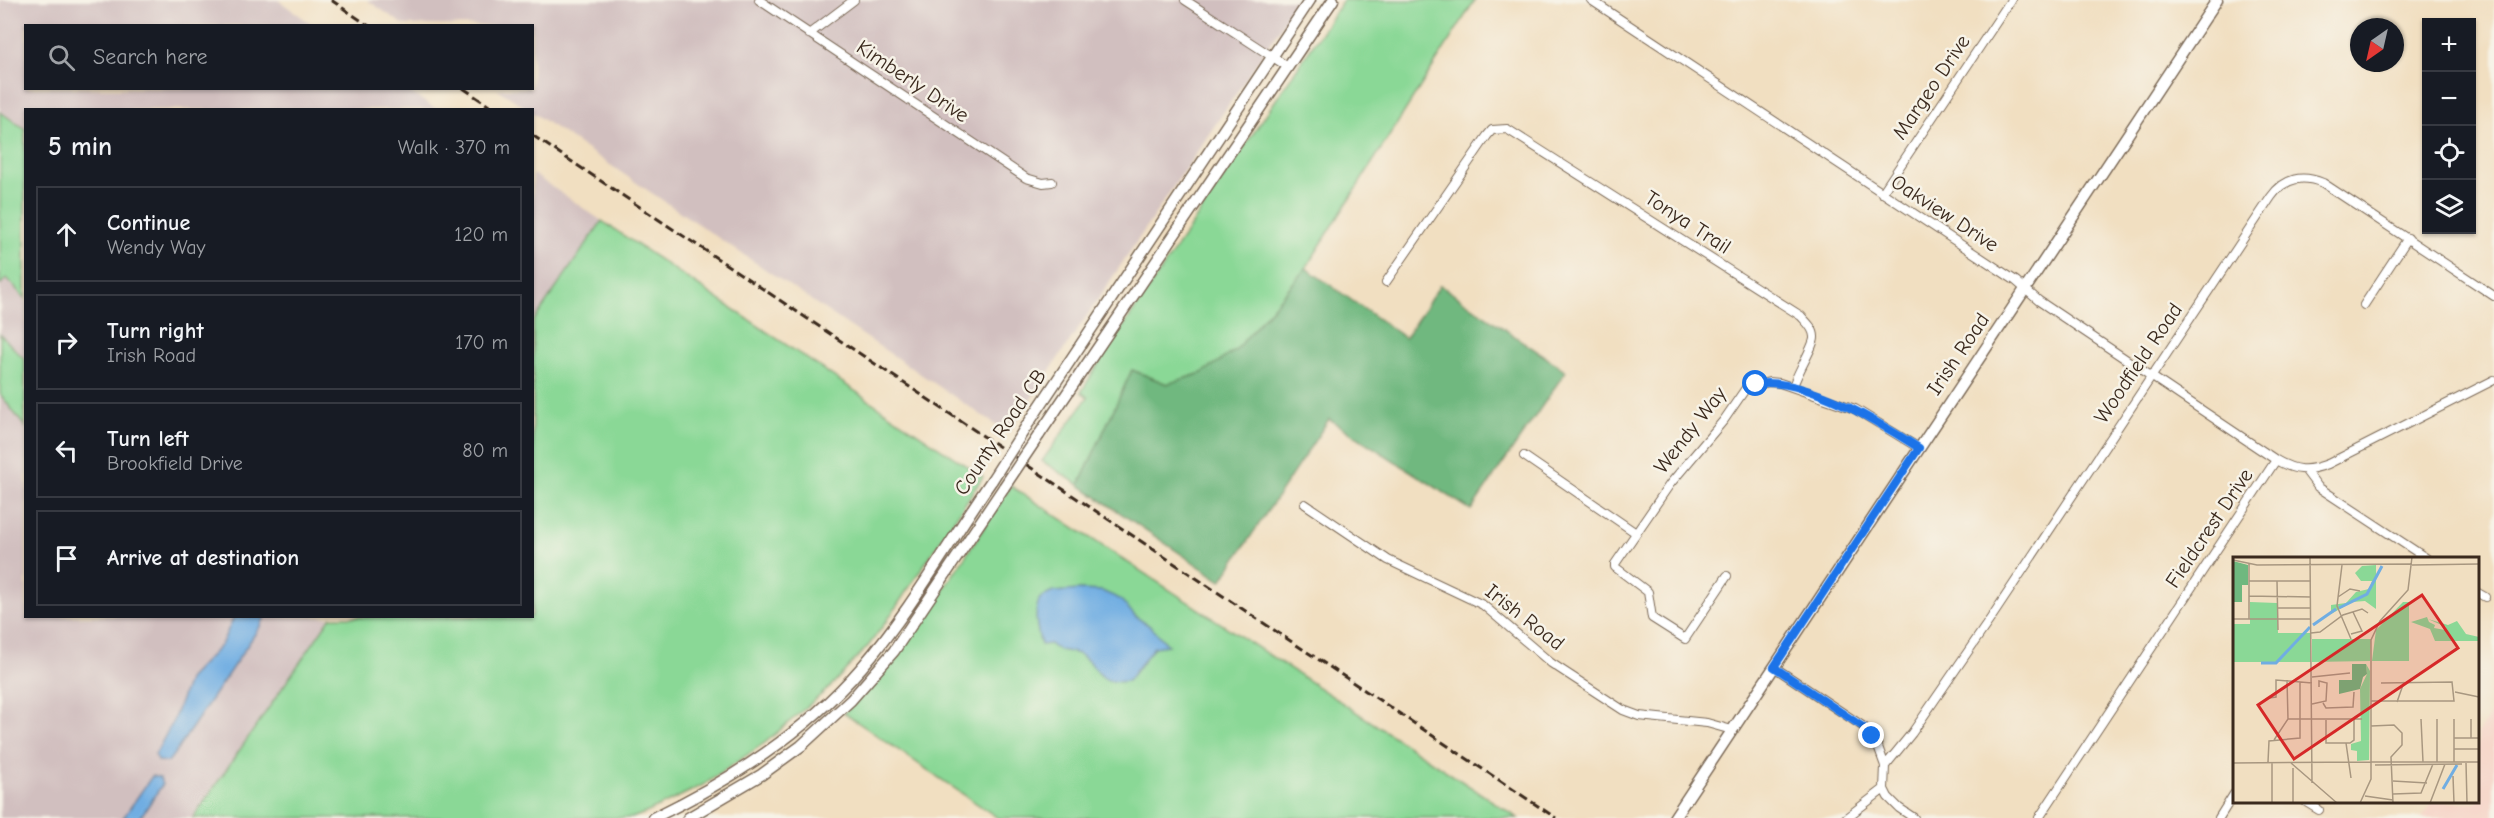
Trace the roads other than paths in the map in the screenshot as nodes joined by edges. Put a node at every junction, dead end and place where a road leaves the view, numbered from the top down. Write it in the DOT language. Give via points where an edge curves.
graph roads {
  1 [pos="759,0"];
  2 [pos="854,0"];
  3 [pos="1185,0"];
  4 [pos="1310,0"];
  5 [pos="1333,0"];
  6 [pos="1591,0"];
  7 [pos="2010,0"];
  8 [pos="2217,0"];
  9 [pos="809,34"];
  10 [pos="1272,57"];
  11 [pos="1288,67"];
  12 [pos="1052,182"];
  13 [pos="1882,193"];
  14 [pos="2408,238"];
  15 [pos="1386,282"];
  16 [pos="2025,289"];
  17 [pos="2494,296"];
  18 [pos="2364,305"];
  19 [pos="2151,376"];
  20 [pos="2494,380"];
  21 [pos="1793,387"];
  22 [pos="1919,448"];
  23 [pos="1524,456"];
  24 [pos="2276,460"];
  25 [pos="2306,471"];
  26 [pos="1305,504"];
  27 [pos="1636,533"];
  28 [pos="2424,557"];
  29 [pos="1727,576"];
  30 [pos="1774,667"];
  31 [pos="1732,730"];
  32 [pos="1885,766"];
  33 [pos="1884,789"];
  34 [pos="2233,798"];
  35 [pos="2309,803"];
  36 [pos="2319,810"];
  37 [pos="653,818"];
  38 [pos="688,818"];
  39 [pos="1674,818"];
  40 [pos="1846,818"];
  41 [pos="1914,818"];
  42 [pos="2039,818"];
  43 [pos="2219,818"];
  1 -- 9 [label="street, Kimberly Drive"];
  2 -- 9 [label="street"];
  3 -- 10 [label="street"];
  4 -- 10 [label="main road, County Road CB"];
  5 -- 11 [label="main road, County Road CB"];
  6 -- 13 [label="street, Oakview Drive"];
  7 -- 13 [label="street, Margeo Drive"];
  8 -- 16 [label="main road, Irish Road"];
  9 -- 12 [label="street, Kimberly Drive" via="1026,178"];
  10 -- 11 [label="street"];
  10 -- 37 [label="main road, County Road CB, bridge" via="884,640 840,690 788,737 723,783"];
  11 -- 38 [label="main road, County Road CB, bridge" via="894,651 851,700 801,746"];
  13 -- 16 [label="street, Oakview Drive"];
  14 -- 17 [label="street, Woodfield Road"];
  14 -- 18 [label="street"];
  14 -- 19 [label="street, Woodfield Road" via="2314,179 2297,178 2282,184"];
  15 -- 21 [label="street, Tonya Trail" via="1492,130 1514,131 1801,316 1813,330 1814,343"];
  16 -- 19 [label="street, Oakview Drive"];
  16 -- 22 [label="main road, Irish Road"];
  19 -- 24 [label="street, Oakview Drive"];
  19 -- 32 [label="street, Woodfield Road" via="1991,618"];
  20 -- 25 [label="street" via="2328,464"];
  21 -- 22 [label="street, Wendy Way" via="1855,409"];
  21 -- 27 [label="street, Wendy Way" via="1769,382 1746,388"];
  22 -- 30 [label="main road, Irish Road"];
  23 -- 27 [label="street"];
  24 -- 25 [label="street, Fieldcrest Drive" via="2294,470"];
  24 -- 42 [label="street, Fieldcrest Drive"];
  25 -- 28 [label="street" via="2318,487"];
  26 -- 31 [label="street, Irish Road" via="1388,560 1483,605 1551,663 1623,710 1639,716 1707,723"];
  27 -- 29 [label="street, Wendy Way" via="1614,567 1648,592 1652,618 1684,639"];
  30 -- 31 [label="main road, Irish Road"];
  30 -- 32 [label="street" via="1863,727 1877,744"];
  31 -- 39 [label="main road, Irish Road"];
  32 -- 33 [label="street"];
  33 -- 40 [label="street"];
  33 -- 41 [label="street" via="1893,803"];
  34 -- 43 [label="street"];
  35 -- 36 [label="street"];
}
